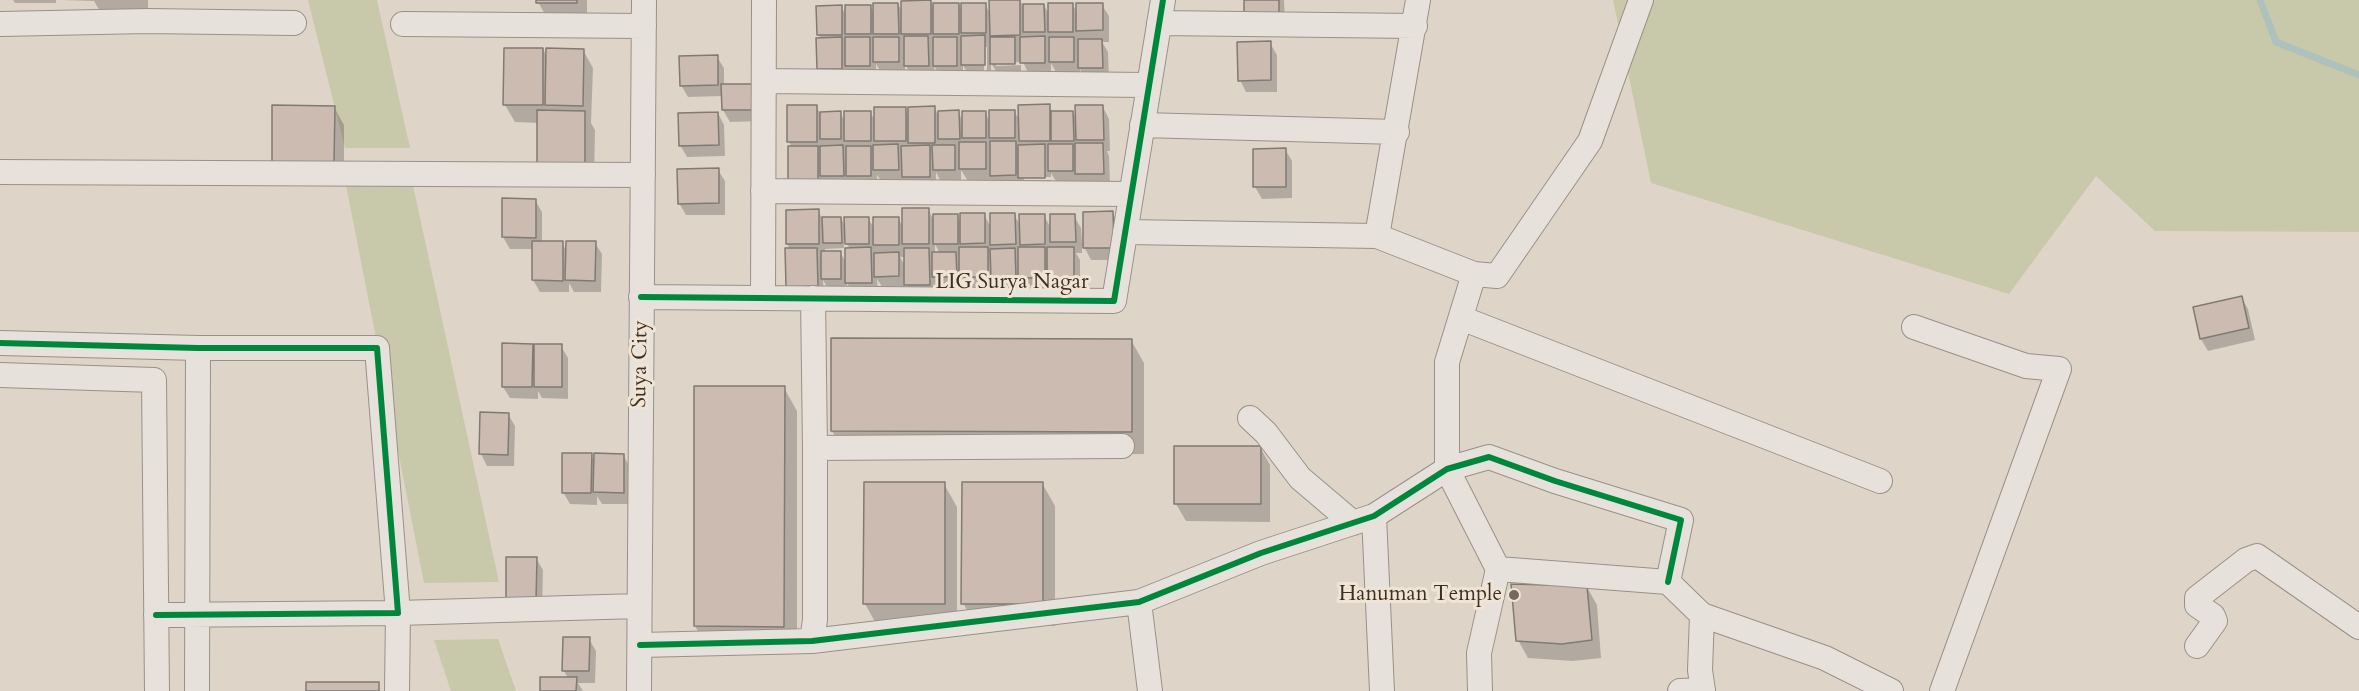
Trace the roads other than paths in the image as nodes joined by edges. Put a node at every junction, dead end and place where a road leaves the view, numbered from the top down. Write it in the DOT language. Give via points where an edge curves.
graph roads {
  1 [pos="644,0"];
  2 [pos="764,0"];
  3 [pos="1418,0"];
  4 [pos="1641,0"];
  5 [pos="1161,12"];
  6 [pos="294,23"];
  7 [pos="0,24"];
  8 [pos="403,24"];
  9 [pos="644,26"];
  10 [pos="1415,26"];
  11 [pos="764,81"];
  12 [pos="1148,85"];
  13 [pos="1142,125"];
  14 [pos="1397,132"];
  15 [pos="0,172"];
  16 [pos="643,175"];
  17 [pos="763,191"];
  18 [pos="1131,194"];
  19 [pos="1125,232"];
  20 [pos="1377,236"];
  21 [pos="1474,274"];
  22 [pos="641,297"];
  23 [pos="763,298"];
  24 [pos="813,298"];
  25 [pos="1461,318"];
  26 [pos="1914,327"];
  27 [pos="0,343"];
  28 [pos="198,348"];
  29 [pos="0,375"];
  30 [pos="1250,418"];
  31 [pos="1122,446"];
  32 [pos="815,448"];
  33 [pos="1447,469"];
  34 [pos="1880,481"];
  35 [pos="1364,520"];
  36 [pos="1498,569"];
  37 [pos="1668,582"];
  38 [pos="1139,602"];
  39 [pos="638,606"];
  40 [pos="398,613"];
  41 [pos="156,615"];
  42 [pos="197,615"];
  43 [pos="1702,615"];
  44 [pos="2359,627"];
  45 [pos="812,641"];
  46 [pos="640,645"];
  47 [pos="2197,646"];
  48 [pos="158,691"];
  49 [pos="197,691"];
  50 [pos="397,691"];
  51 [pos="639,691"];
  52 [pos="1150,691"];
  53 [pos="1382,691"];
  54 [pos="1480,691"];
  55 [pos="1680,691"];
  56 [pos="1703,691"];
  57 [pos="1891,691"];
  58 [pos="1942,691"];
  1 -- 9 [label="street, Suya City"];
  2 -- 11 [label="street"];
  3 -- 10 [label="street"];
  4 -- 21 [label="street" via="1590,141 1497,276"];
  5 -- 10 [label="street"];
  5 -- 12 [label="street, LIG Surya Nagar"];
  6 -- 7 [label="street"];
  8 -- 9 [label="street"];
  9 -- 16 [label="street, Suya City"];
  10 -- 14 [label="street"];
  11 -- 12 [label="street"];
  11 -- 17 [label="street"];
  12 -- 13 [label="street, LIG Surya Nagar"];
  13 -- 14 [label="street"];
  13 -- 18 [label="street, LIG Surya Nagar"];
  14 -- 20 [label="street"];
  15 -- 16 [label="street"];
  16 -- 22 [label="street, Suya City"];
  17 -- 18 [label="street"];
  17 -- 23 [label="street"];
  18 -- 19 [label="street, LIG Surya Nagar"];
  19 -- 20 [label="street"];
  19 -- 24 [label="street, LIG Surya Nagar" via="1114,301"];
  20 -- 21 [label="street"];
  21 -- 25 [label="street"];
  22 -- 23 [label="street, LIG Surya Nagar"];
  22 -- 39 [label="street, Suya City"];
  23 -- 24 [label="street, LIG Surya Nagar"];
  24 -- 32 [label="street"];
  25 -- 33 [label="street" via="1447,362"];
  25 -- 34 [label="street"];
  26 -- 58 [label="street" via="2026,366 2059,369"];
  27 -- 28 [label="street"];
  28 -- 40 [label="street" via="377,348"];
  28 -- 42 [label="street"];
  29 -- 41 [label="street" via="154,380"];
  30 -- 35 [label="street" via="1300,478"];
  31 -- 32 [label="street"];
  32 -- 45 [label="street"];
  33 -- 35 [label="street"];
  33 -- 36 [label="street"];
  33 -- 37 [label="street" via="1489,457 1681,520"];
  35 -- 38 [label="street" via="1261,553"];
  35 -- 53 [label="street"];
  36 -- 37 [label="street"];
  36 -- 54 [label="street" via="1479,653"];
  37 -- 43 [label="street"];
  38 -- 45 [label="street"];
  38 -- 52 [label="street"];
  39 -- 40 [label="street"];
  39 -- 46 [label="street, Suya City"];
  40 -- 42 [label="street"];
  40 -- 50 [label="street"];
  41 -- 42 [label="street"];
  41 -- 48 [label="street"];
  42 -- 49 [label="street"];
  43 -- 56 [label="street"];
  43 -- 57 [label="street" via="1825,658"];
  44 -- 47 [label="street" via="2257,556 2246,560 2197,598 2197,605 2214,621"];
  45 -- 46 [label="street"];
  46 -- 51 [label="street, Suya City"];
  55 -- 56 [label="street"];
}
